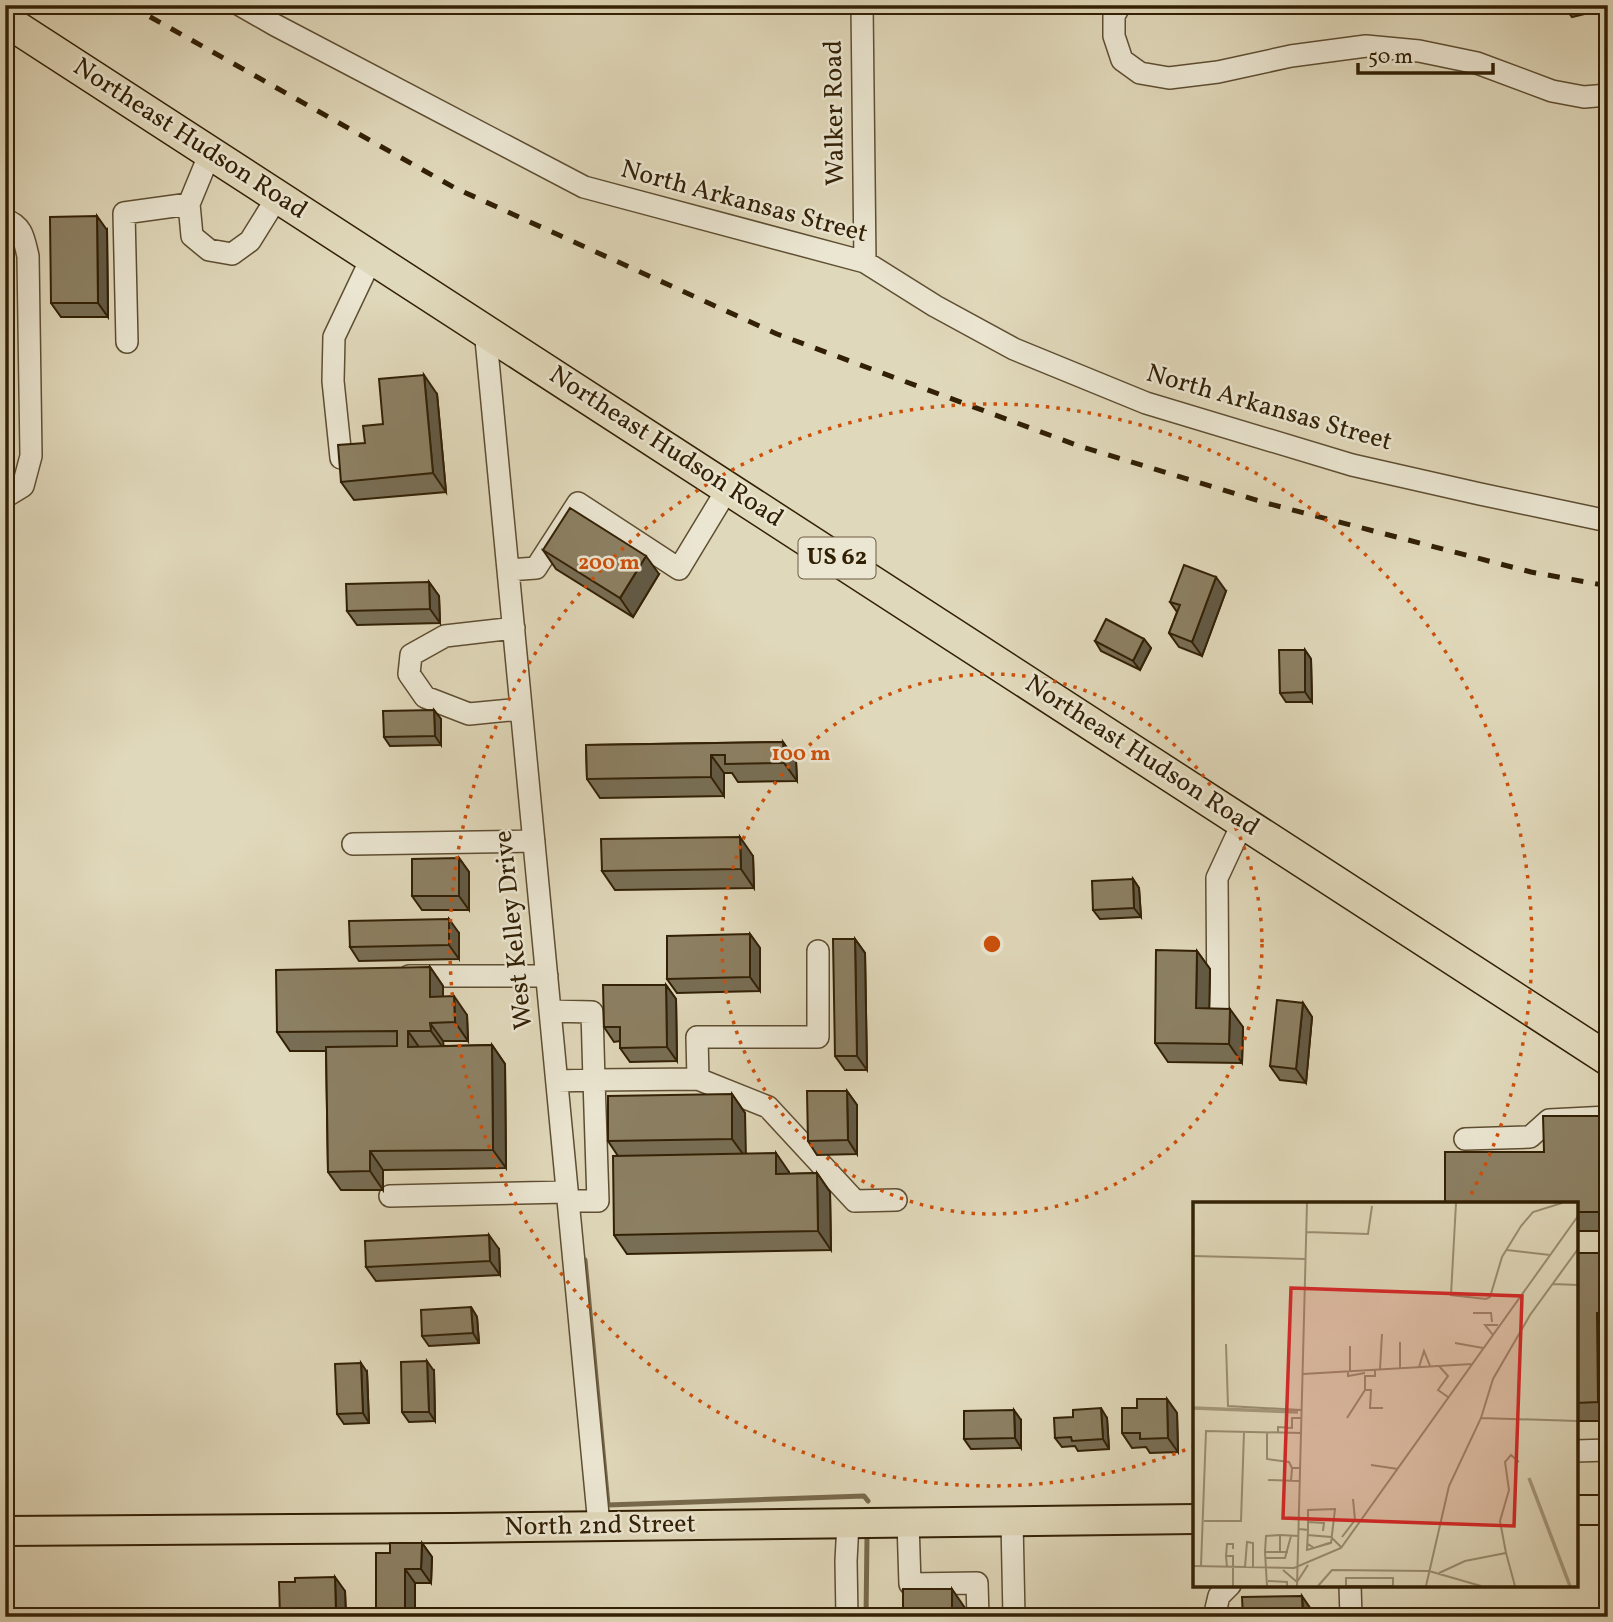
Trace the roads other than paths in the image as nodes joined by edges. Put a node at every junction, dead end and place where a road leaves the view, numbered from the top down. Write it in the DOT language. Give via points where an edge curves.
graph roads {
  1 [pos="240,5"];
  2 [pos="862,5"];
  3 [pos="1121,5"];
  4 [pos="5,20"];
  5 [pos="1608,95"];
  6 [pos="210,153"];
  7 [pos="278,196"];
  8 [pos="189,204"];
  9 [pos="5,220"];
  10 [pos="372,257"];
  11 [pos="865,262"];
  12 [pos="485,330"];
  13 [pos="127,342"];
  14 [pos="341,458"];
  15 [pos="728,488"];
  16 [pos="5,497"];
  17 [pos="1608,521"];
  18 [pos="508,570"];
  19 [pos="513,628"];
  20 [pos="521,709"];
  21 [pos="1243,822"];
  22 [pos="534,841"];
  23 [pos="354,844"];
  24 [pos="818,951"];
  25 [pos="395,976"];
  26 [pos="547,976"];
  27 [pos="550,1012"];
  28 [pos="1218,1017"];
  29 [pos="1608,1059"];
  30 [pos="698,1079"];
  31 [pos="594,1080"];
  32 [pos="557,1081"];
  33 [pos="1608,1117"];
  34 [pos="1465,1139"];
  35 [pos="390,1196"];
  36 [pos="568,1197"];
  37 [pos="896,1200"];
  38 [pos="1608,1450"];
  39 [pos="1578,1451"];
  40 [pos="1578,1510"];
  41 [pos="1608,1510"];
  42 [pos="1193,1519"];
  43 [pos="1012,1521"];
  44 [pos="848,1522"];
  45 [pos="908,1522"];
  46 [pos="600,1525"];
  47 [pos="5,1531"];
  48 [pos="1228,1587"];
  49 [pos="1350,1587"];
  50 [pos="847,1617"];
  51 [pos="978,1617"];
  52 [pos="1014,1617"];
  53 [pos="1214,1617"];
  54 [pos="1351,1617"];
  1 -- 11 [label="street, North Arkansas Street" via="584,187"];
  2 -- 11 [label="street, Walker Road"];
  3 -- 5 [label="street" via="1114,16 1114,36 1122,61 1140,73 1169,78 1366,46 1477,63 1552,91 1584,97"];
  4 -- 6 [label="highway, Northeast Hudson Road / US 62"];
  6 -- 7 [label="highway, Northeast Hudson Road / US 62"];
  6 -- 8 [label="street"];
  7 -- 8 [label="street" via="250,241 232,254 209,250 192,236"];
  7 -- 10 [label="highway, Northeast Hudson Road / US 62"];
  8 -- 13 [label="street" via="124,213"];
  9 -- 16 [label="street" via="22,231 28,256 31,456 23,486"];
  10 -- 12 [label="highway, Northeast Hudson Road / US 62"];
  10 -- 14 [label="street" via="334,337 333,381"];
  11 -- 17 [label="street, North Arkansas Street" via="1014,349 1146,403 1352,465"];
  12 -- 15 [label="highway, Northeast Hudson Road / US 62"];
  12 -- 18 [label="street, West Kelley Drive"];
  15 -- 18 [label="street" via="679,569 578,503 536,568"];
  15 -- 21 [label="highway, Northeast Hudson Road / US 62"];
  18 -- 19 [label="street, West Kelley Drive"];
  19 -- 20 [label="street, West Kelley Drive"];
  19 -- 20 [label="street" via="445,636 411,655 409,674 425,697 469,714"];
  20 -- 22 [label="street, West Kelley Drive"];
  21 -- 28 [label="street" via="1217,878"];
  21 -- 29 [label="highway, Northeast Hudson Road / US 62"];
  22 -- 23 [label="street"];
  22 -- 26 [label="street, West Kelley Drive"];
  24 -- 30 [label="street" via="818,1037 696,1037"];
  25 -- 26 [label="street"];
  26 -- 27 [label="street, West Kelley Drive"];
  27 -- 31 [label="street" via="592,1012"];
  27 -- 32 [label="street, West Kelley Drive"];
  30 -- 31 [label="street"];
  30 -- 37 [label="street" via="768,1107 855,1201"];
  31 -- 32 [label="street"];
  31 -- 36 [label="street" via="598,1201"];
  32 -- 36 [label="street, West Kelley Drive"];
  33 -- 34 [label="street" via="1549,1120 1530,1137"];
  35 -- 36 [label="street"];
  36 -- 46 [label="street, West Kelley Drive"];
  38 -- 39 [label="street"];
  40 -- 41 [label="main road"];
  42 -- 43 [label="main road, North 2nd Street"];
  43 -- 45 [label="main road, North 2nd Street"];
  43 -- 52 [label="street"];
  44 -- 45 [label="main road, North 2nd Street"];
  44 -- 46 [label="main road, North 2nd Street"];
  44 -- 50 [label="street"];
  45 -- 51 [label="street" via="910,1584 977,1583"];
  46 -- 47 [label="main road, North 2nd Street"];
  48 -- 53 [label="street" via="1219,1596"];
  49 -- 54 [label="street"];
}
